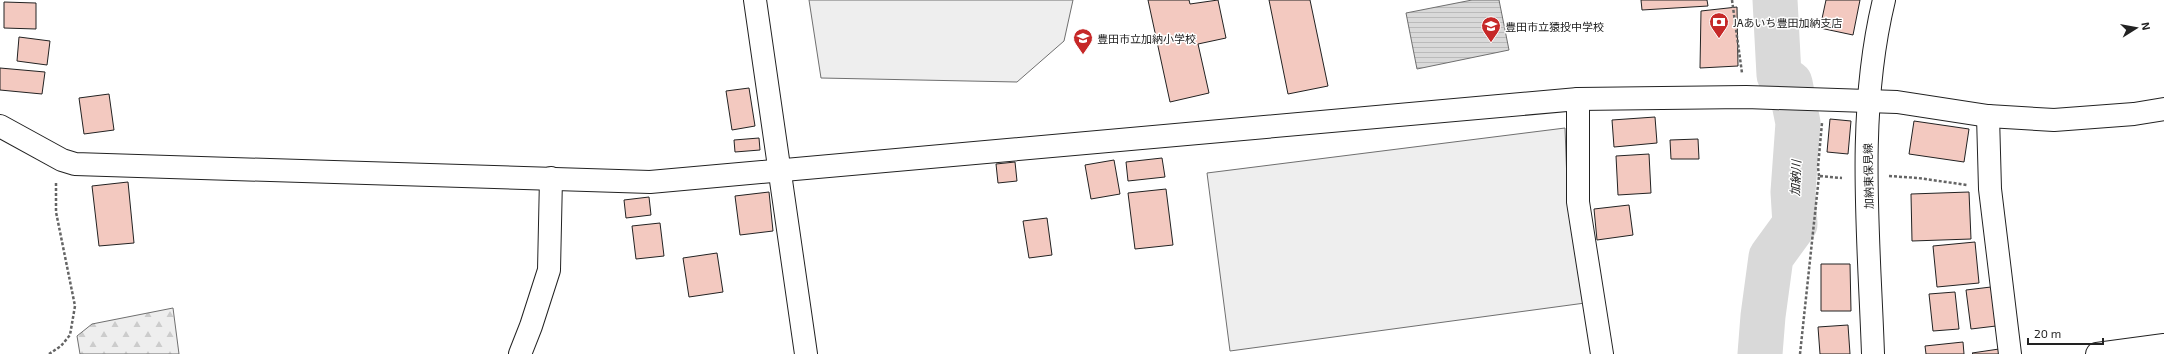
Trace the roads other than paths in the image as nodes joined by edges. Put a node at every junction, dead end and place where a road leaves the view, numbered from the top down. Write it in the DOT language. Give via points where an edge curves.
graph roads {
  1 [pos="755,0"];
  2 [pos="1884,0"];
  3 [pos="1578,99"];
  4 [pos="1868,102"];
  5 [pos="2164,109"];
  6 [pos="1988,116"];
  7 [pos="0,126"];
  8 [pos="779,170"];
  9 [pos="551,178"];
  10 [pos="2164,345"];
  11 [pos="520,354"];
  12 [pos="806,354"];
  13 [pos="1602,354"];
  14 [pos="1873,354"];
  15 [pos="2010,354"];
  16 [pos="2097,354"];
  1 -- 8 [label="street"];
  2 -- 4 [label="street, 加納東保見線" via="1876,30"];
  3 -- 4 [label="street" via="1746,98"];
  3 -- 8 [label="street"];
  3 -- 13 [label="street" via="1578,202"];
  4 -- 6 [label="street" via="1897,102"];
  4 -- 14 [label="street, 加納東保見線" via="1867,193"];
  5 -- 6 [label="street" via="2054,120"];
  6 -- 15 [label="street" via="1990,189"];
  7 -- 9 [label="street" via="62,160 75,164 137,168"];
  8 -- 9 [label="street" via="650,182"];
  8 -- 12 [label="street"];
  9 -- 11 [label="street" via="549,270"];
  10 -- 16 [label="street"];
}
